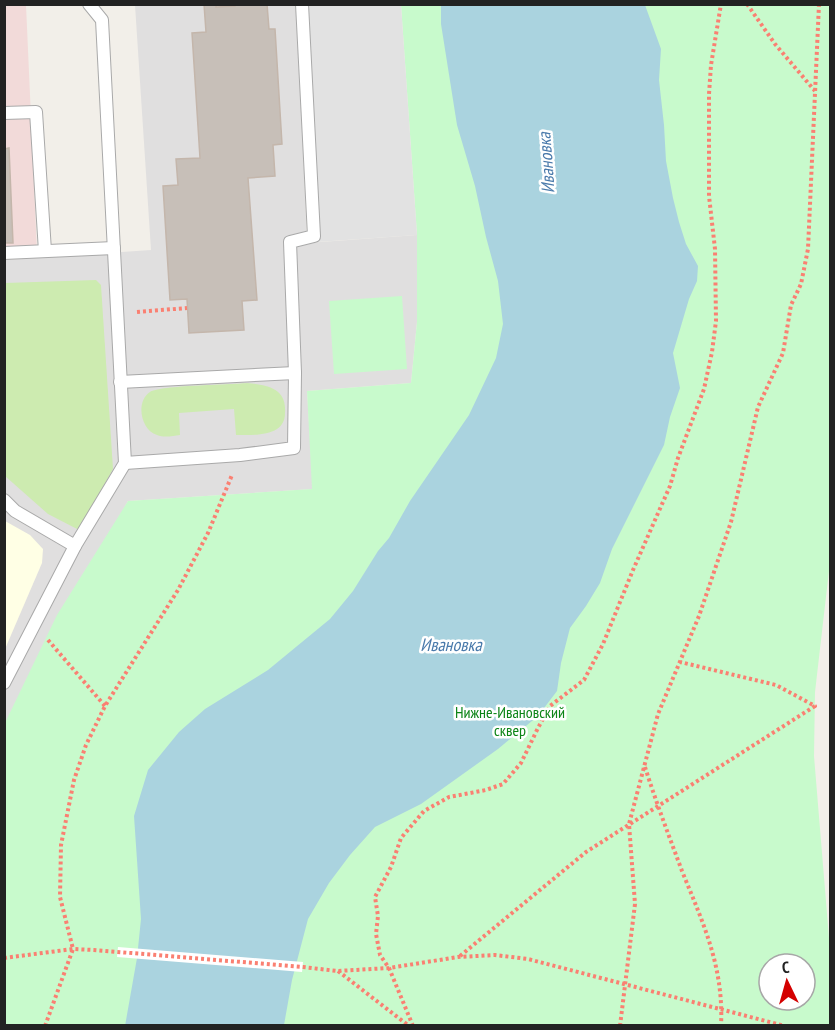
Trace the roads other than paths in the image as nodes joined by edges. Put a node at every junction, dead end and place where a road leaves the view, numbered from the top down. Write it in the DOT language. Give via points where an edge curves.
graph roads {
  1 [pos="89,4"];
  2 [pos="302,4"];
  3 [pos="4,113"];
  4 [pos="114,248"];
  5 [pos="45,251"];
  6 [pos="4,253"];
  7 [pos="294,373"];
  8 [pos="120,382"];
  9 [pos="125,463"];
  10 [pos="4,500"];
  11 [pos="75,546"];
  12 [pos="4,683"];
  1 -- 4 [label="lane" via="102,20"];
  2 -- 7 [label="lane" via="314,236 290,242"];
  3 -- 5 [label="lane" via="36,112"];
  4 -- 5 [label="lane"];
  4 -- 8 [label="lane"];
  5 -- 6 [label="lane"];
  7 -- 8 [label="lane"];
  7 -- 9 [label="lane" via="294,448"];
  8 -- 9 [label="lane"];
  9 -- 11 [label="lane"];
  10 -- 11 [label="lane" via="15,511"];
  11 -- 12 [label="lane"];
}
